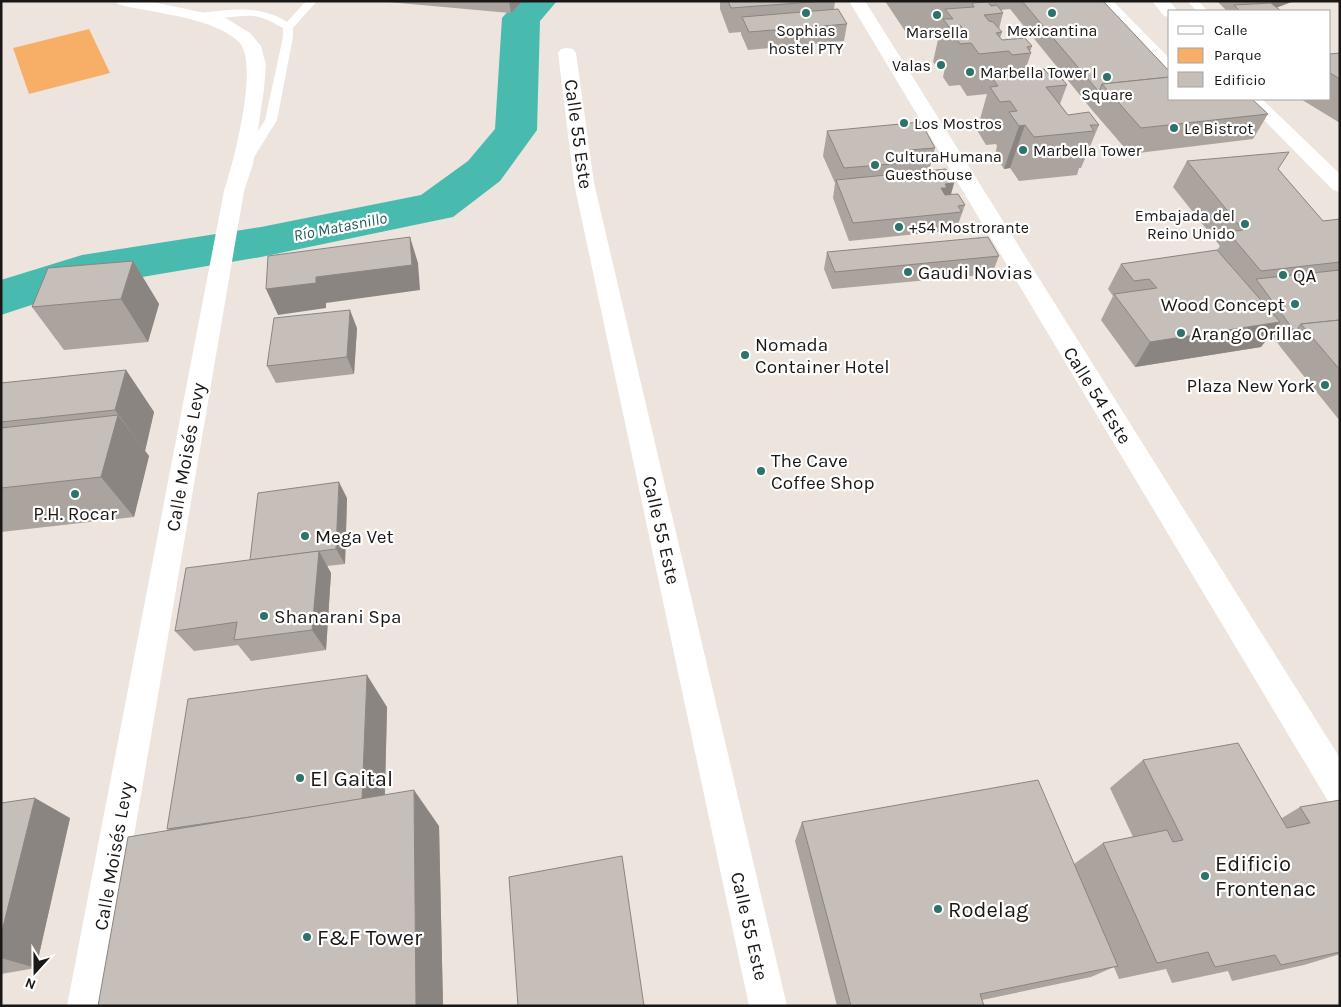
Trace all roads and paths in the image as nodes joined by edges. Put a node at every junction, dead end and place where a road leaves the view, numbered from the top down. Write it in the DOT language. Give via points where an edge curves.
graph roads {
  1 [pos="124,1"];
  2 [pos="312,1"];
  3 [pos="857,1"];
  4 [pos="1107,1"];
  5 [pos="1192,1"];
  6 [pos="264,4"];
  7 [pos="1202,10"];
  8 [pos="252,11"];
  9 [pos="200,16"];
  10 [pos="288,27"];
  11 [pos="568,53"];
  12 [pos="1168,64"];
  13 [pos="1254,107"];
  14 [pos="243,164"];
  15 [pos="1340,186"];
  16 [pos="1340,789"];
  17 [pos="86,1006"];
  18 [pos="768,1006"];
  1 -- 9 [label="street, Calle Moisés Levy"];
  2 -- 10 [label="lane"];
  3 -- 16 [label="street, Calle 54 Este"];
  4 -- 12 [label="lane"];
  5 -- 7 [label="lane"];
  6 -- 8 [label="lane"];
  8 -- 9 [label="lane"];
  8 -- 10 [label="lane" via="272,16"];
  9 -- 14 [label="street, Calle Moisés Levy" via="231,27 252,46 257,65"];
  10 -- 14 [label="lane" via="271,120"];
  11 -- 18 [label="street, Calle 55 Este" via="584,183"];
  13 -- 15 [label="street"];
  14 -- 17 [label="street, Calle Moisés Levy" via="234,191"];
}
